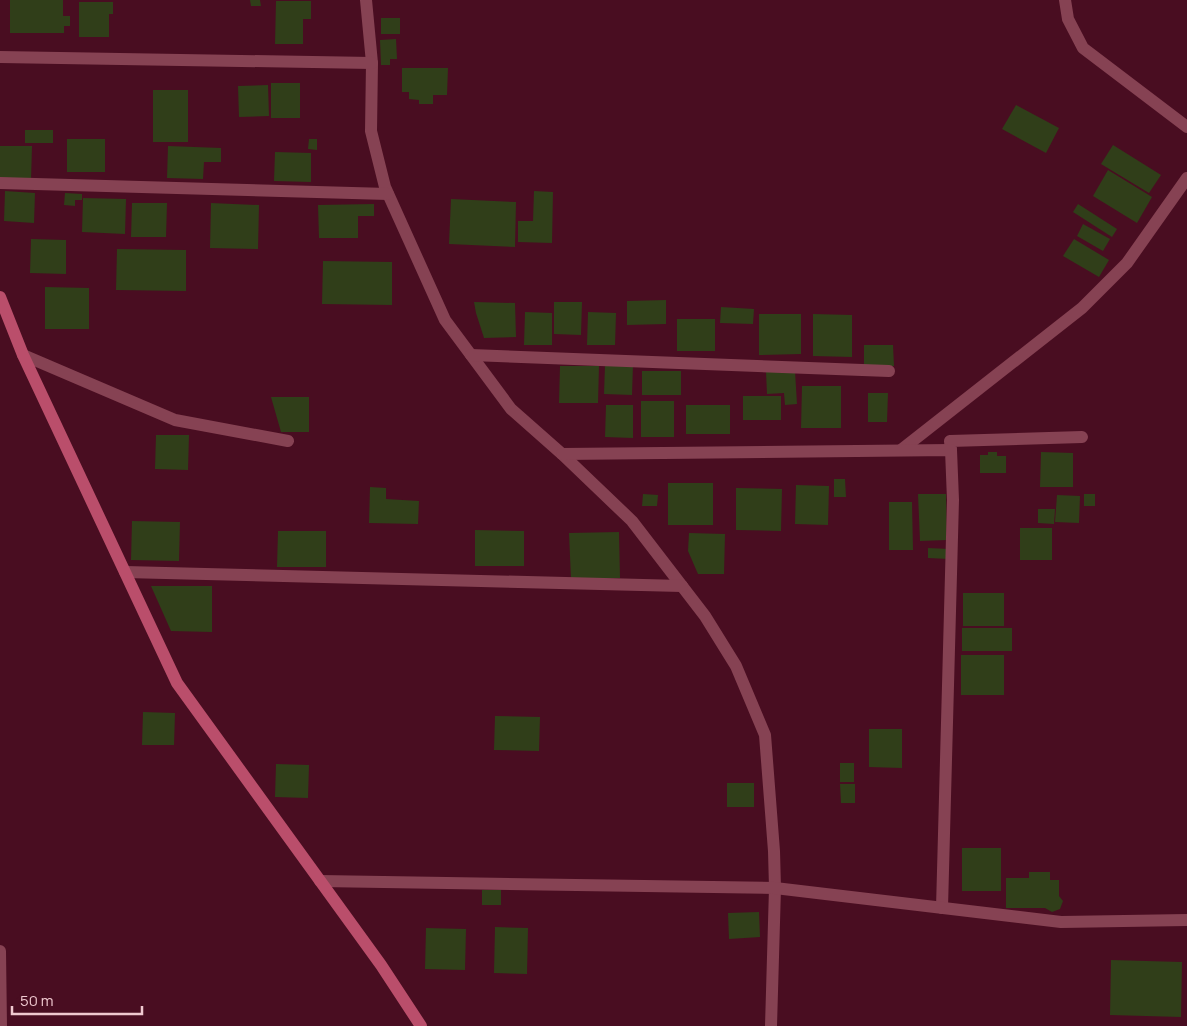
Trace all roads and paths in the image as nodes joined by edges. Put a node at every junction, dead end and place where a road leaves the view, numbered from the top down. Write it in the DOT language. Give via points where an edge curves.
graph roads {
  1 [pos="366,0"];
  2 [pos="1065,0"];
  3 [pos="0,57"];
  4 [pos="372,63"];
  5 [pos="1187,127"];
  6 [pos="1187,178"];
  7 [pos="0,182"];
  8 [pos="388,194"];
  9 [pos="0,297"];
  10 [pos="23,355"];
  11 [pos="471,355"];
  12 [pos="889,371"];
  13 [pos="1082,438"];
  14 [pos="288,441"];
  15 [pos="901,450"];
  16 [pos="951,450"];
  17 [pos="562,454"];
  18 [pos="125,572"];
  19 [pos="682,586"];
  20 [pos="320,881"];
  21 [pos="775,888"];
  22 [pos="942,908"];
  23 [pos="1187,920"];
  24 [pos="0,951"];
  25 [pos="1,1026"];
  26 [pos="421,1026"];
  27 [pos="771,1026"];
  1 -- 4 [label="street"];
  2 -- 5 [label="street" via="1068,19 1083,48"];
  3 -- 4 [label="street"];
  4 -- 8 [label="street" via="371,131"];
  6 -- 15 [label="street" via="1127,263 1082,308"];
  7 -- 8 [label="street"];
  8 -- 11 [label="street" via="445,320"];
  9 -- 10 [label="street"];
  10 -- 14 [label="street" via="175,420"];
  10 -- 18 [label="street"];
  11 -- 12 [label="street"];
  11 -- 17 [label="street" via="511,409"];
  13 -- 16 [label="street" via="950,441"];
  15 -- 16 [label="street"];
  15 -- 17 [label="street"];
  16 -- 22 [label="street" via="953,500"];
  17 -- 19 [label="street" via="632,521"];
  18 -- 19 [label="street"];
  18 -- 20 [label="street" via="177,683"];
  19 -- 21 [label="street" via="736,666 765,735"];
  20 -- 21 [label="street"];
  20 -- 26 [label="street"];
  21 -- 22 [label="street"];
  21 -- 27 [label="street"];
  22 -- 23 [label="street" via="1062,922"];
  24 -- 25 [label="street"];
}
